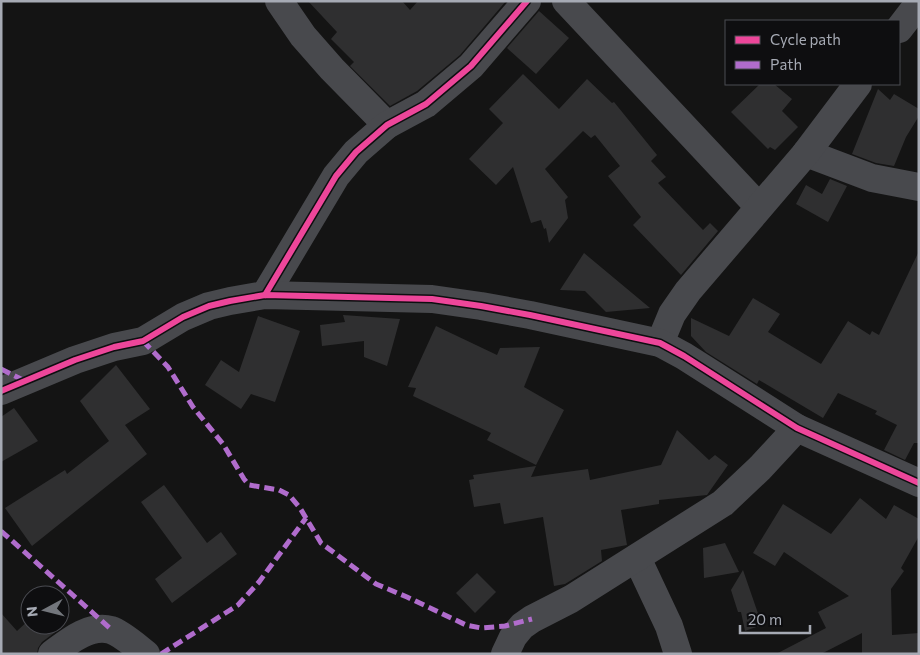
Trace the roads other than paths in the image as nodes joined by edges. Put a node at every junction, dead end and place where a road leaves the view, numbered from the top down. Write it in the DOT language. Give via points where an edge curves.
graph roads {
  1 [pos="279,1"];
  2 [pos="527,1"];
  3 [pos="566,1"];
  4 [pos="919,3"];
  5 [pos="900,28"];
  6 [pos="857,85"];
  7 [pos="387,125"];
  8 [pos="806,153"];
  9 [pos="919,188"];
  10 [pos="759,207"];
  11 [pos="265,295"];
  12 [pos="660,343"];
  13 [pos="1,390"];
  14 [pos="797,428"];
  15 [pos="919,483"];
  16 [pos="637,558"];
  17 [pos="52,654"];
  18 [pos="146,654"];
  19 [pos="505,654"];
  20 [pos="678,654"];
  1 -- 7 [label="street" via="320,56"];
  2 -- 7 [label="street" via="471,66 426,104"];
  3 -- 10 [label="street"];
  4 -- 5 [label="street"];
  6 -- 8 [label="street"];
  7 -- 11 [label="street" via="356,152 336,176"];
  8 -- 9 [label="street" via="872,178"];
  8 -- 10 [label="street"];
  10 -- 12 [label="street" via="688,291 672,314"];
  11 -- 12 [label="street" via="432,299 522,313"];
  11 -- 13 [label="street" via="209,306 143,341 75,360"];
  12 -- 14 [label="street"];
  14 -- 15 [label="street"];
  14 -- 16 [label="street" via="723,503"];
  16 -- 19 [label="street" via="522,626"];
  16 -- 20 [label="street" via="669,626"];
  17 -- 18 [label="street" via="86,632 99,629 112,630"];
}
